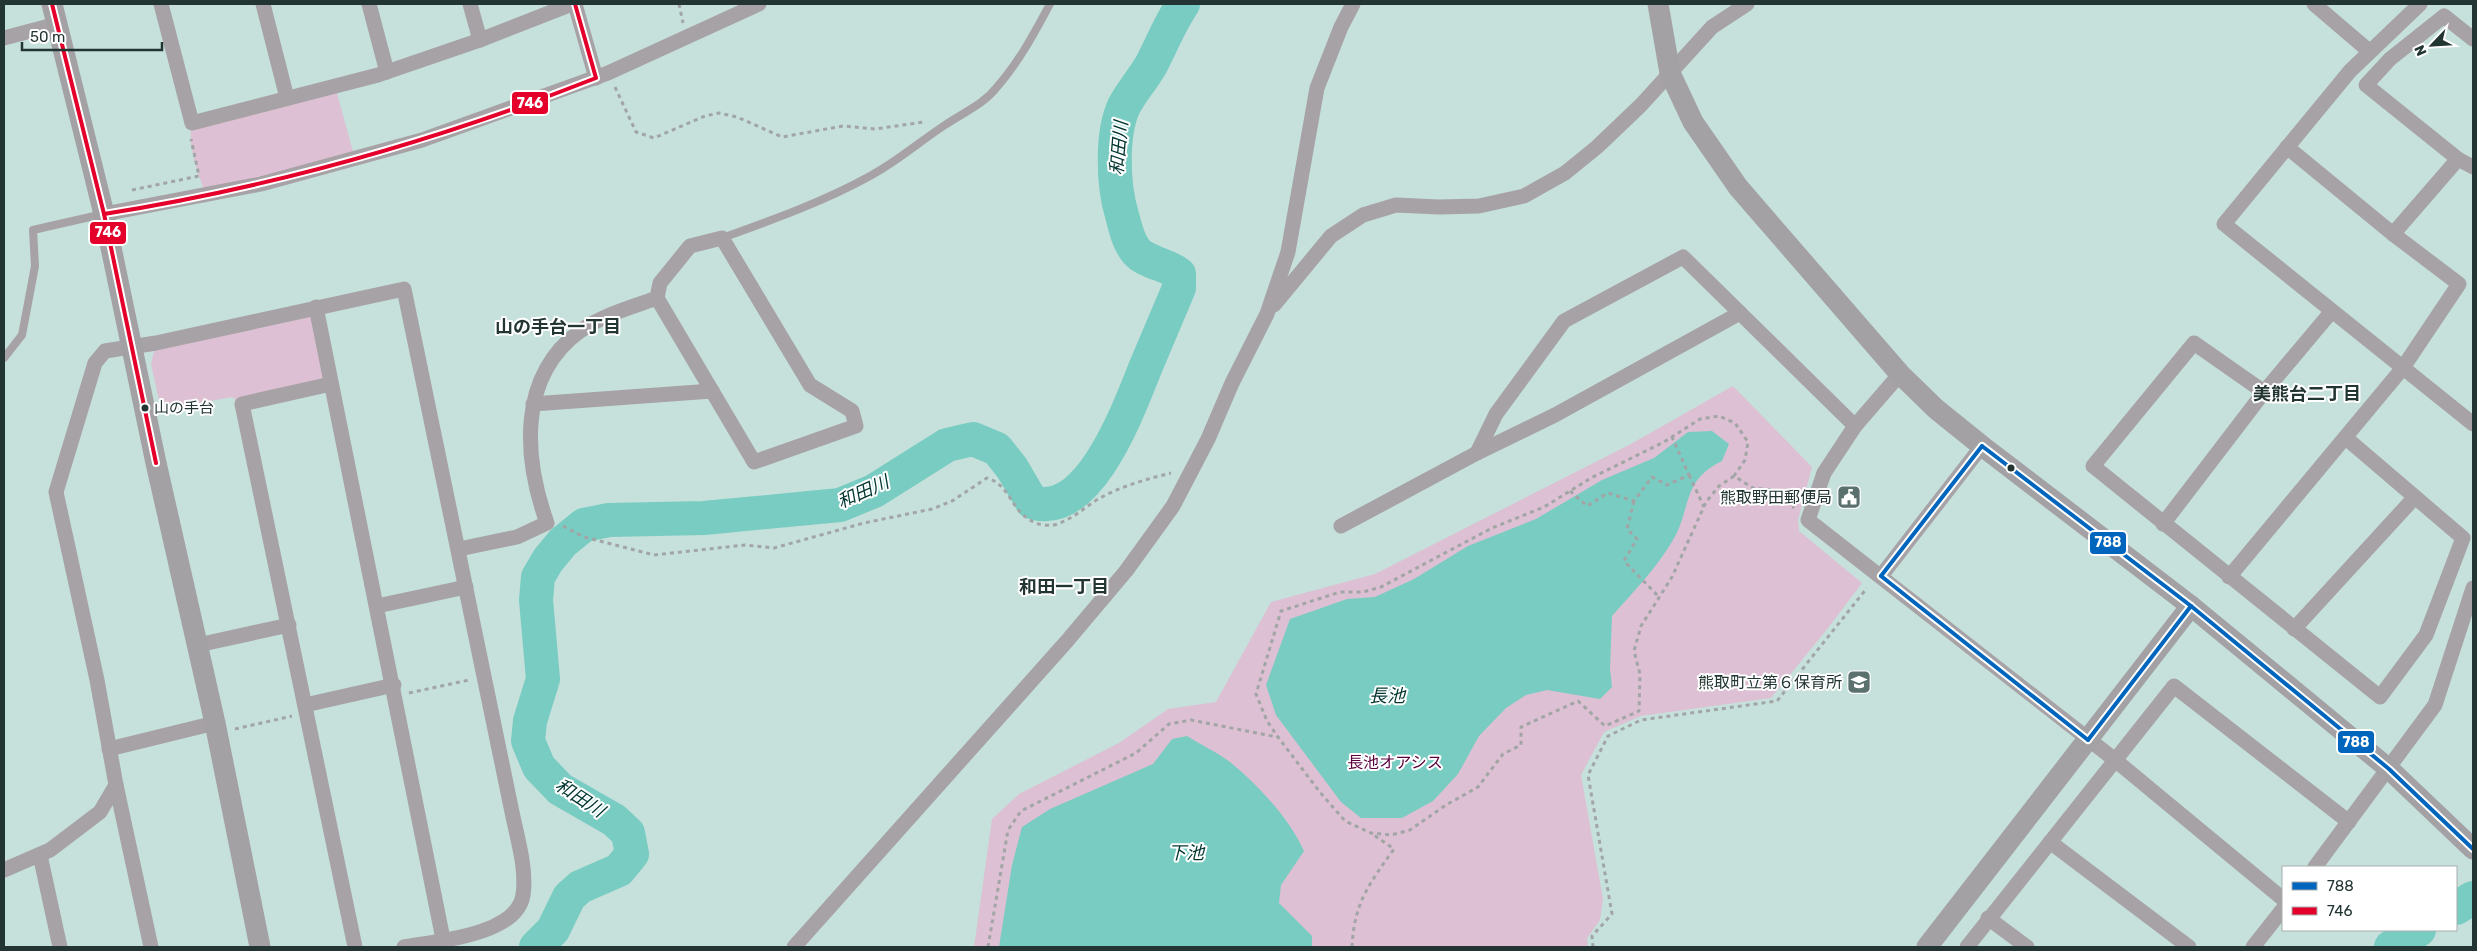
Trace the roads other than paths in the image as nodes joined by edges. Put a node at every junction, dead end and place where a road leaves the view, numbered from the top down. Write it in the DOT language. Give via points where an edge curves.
graph roads {
  1 [pos="52,4"];
  2 [pos="161,4"];
  3 [pos="263,4"];
  4 [pos="369,4"];
  5 [pos="470,4"];
  6 [pos="574,4"];
  7 [pos="759,4"];
  8 [pos="1050,4"];
  9 [pos="1353,4"];
  10 [pos="1658,4"];
  11 [pos="1747,4"];
  12 [pos="2314,4"];
  13 [pos="2420,4"];
  14 [pos="57,24"];
  15 [pos="4,38"];
  16 [pos="2473,39"];
  17 [pos="480,40"];
  18 [pos="2369,51"];
  19 [pos="387,72"];
  20 [pos="1670,73"];
  21 [pos="602,76"];
  22 [pos="287,98"];
  23 [pos="2287,147"];
  24 [pos="2458,159"];
  25 [pos="2473,167"];
  26 [pos="102,205"];
  27 [pos="2393,234"];
  28 [pos="722,238"];
  29 [pos="658,298"];
  30 [pos="316,307"];
  31 [pos="2332,311"];
  32 [pos="1740,313"];
  33 [pos="1267,314"];
  34 [pos="133,347"];
  35 [pos="4,358"];
  36 [pos="2402,368"];
  37 [pos="1900,374"];
  38 [pos="331,384"];
  39 [pos="712,391"];
  40 [pos="2264,392"];
  41 [pos="533,404"];
  42 [pos="2473,424"];
  43 [pos="1855,426"];
  44 [pos="2346,438"];
  45 [pos="1982,446"];
  46 [pos="1477,453"];
  47 [pos="2415,497"];
  48 [pos="2163,524"];
  49 [pos="1341,526"];
  50 [pos="459,549"];
  51 [pos="1881,576"];
  52 [pos="2228,577"];
  53 [pos="466,587"];
  54 [pos="2473,588"];
  55 [pos="377,606"];
  56 [pos="2190,606"];
  57 [pos="289,625"];
  58 [pos="2294,629"];
  59 [pos="198,645"];
  60 [pos="395,690"];
  61 [pos="306,709"];
  62 [pos="216,728"];
  63 [pos="2088,740"];
  64 [pos="109,749"];
  65 [pos="2116,760"];
  66 [pos="2388,769"];
  67 [pos="116,785"];
  68 [pos="2349,822"];
  69 [pos="2050,842"];
  70 [pos="2473,849"];
  71 [pos="40,855"];
  72 [pos="2316,866"];
  73 [pos="4,870"];
  74 [pos="2282,898"];
  75 [pos="2282,911"];
  76 [pos="1988,918"];
  77 [pos="444,939"];
  78 [pos="60,947"];
  79 [pos="151,947"];
  80 [pos="260,947"];
  81 [pos="355,947"];
  82 [pos="404,947"];
  83 [pos="794,947"];
  84 [pos="1927,947"];
  85 [pos="1967,947"];
  86 [pos="2027,947"];
  87 [pos="2189,947"];
  88 [pos="2253,947"];
  1 -- 14 [label="street"];
  2 -- 22 [label="street" via="192,122"];
  3 -- 22 [label="street"];
  4 -- 19 [label="street"];
  5 -- 17 [label="street"];
  6 -- 17 [label="street"];
  6 -- 21 [label="street"];
  7 -- 21 [label="street"];
  8 -- 28 [label="lane" via="1015,64 979,105 869,177 813,204"];
  9 -- 33 [label="street" via="1318,88 1288,252"];
  10 -- 20 [label="street"];
  11 -- 20 [label="street" via="1712,27"];
  12 -- 18 [label="street"];
  13 -- 18 [label="street"];
  14 -- 15 [label="street"];
  14 -- 26 [label="street"];
  16 -- 24 [label="street" via="2444,16 2390,59 2366,85"];
  17 -- 19 [label="street"];
  18 -- 23 [label="street"];
  19 -- 22 [label="street"];
  20 -- 33 [label="street" via="1642,105 1597,147 1564,173 1524,196 1479,206 1396,204 1363,215 1331,236"];
  20 -- 37 [label="street" via="1693,122 1738,187"];
  21 -- 26 [label="street" via="422,140 252,186"];
  23 -- 27 [label="street"];
  23 -- 31 [label="street" via="2224,224"];
  24 -- 25 [label="street"];
  24 -- 27 [label="street"];
  26 -- 34 [label="street"];
  26 -- 35 [label="lane" via="33,230 35,266 22,335"];
  27 -- 36 [label="street" via="2459,284"];
  28 -- 29 [label="street" via="690,246 660,283"];
  28 -- 39 [label="street" via="810,385 852,411 856,426 754,462"];
  29 -- 39 [label="street"];
  29 -- 41 [label="street" via="608,316 580,331 556,355 541,378"];
  30 -- 34 [label="street"];
  30 -- 38 [label="street"];
  30 -- 50 [label="street" via="404,288"];
  31 -- 36 [label="street"];
  31 -- 40 [label="street"];
  32 -- 43 [label="street"];
  32 -- 46 [label="street" via="1555,415"];
  32 -- 46 [label="street" via="1683,257 1564,321 1496,414"];
  33 -- 83 [label="street" via="1192,472 1173,506 1126,571 978,743"];
  34 -- 59 [label="street"];
  34 -- 64 [label="street" via="105,351 95,363 56,492"];
  36 -- 42 [label="street"];
  36 -- 44 [label="street"];
  37 -- 43 [label="street"];
  37 -- 45 [label="street" via="1936,409"];
  38 -- 55 [label="street"];
  38 -- 57 [label="street" via="242,404"];
  39 -- 41 [label="street"];
  40 -- 48 [label="street"];
  40 -- 48 [label="street" via="2194,343 2092,466"];
  41 -- 50 [label="street" via="530,456 538,498 547,523 517,536"];
  43 -- 51 [label="street" via="1824,473 1808,520"];
  44 -- 47 [label="street"];
  44 -- 52 [label="street"];
  45 -- 51 [label="street"];
  45 -- 56 [label="street"];
  46 -- 49 [label="street"];
  47 -- 58 [label="street"];
  47 -- 58 [label="street" via="2463,538 2426,635 2380,697"];
  48 -- 52 [label="street"];
  50 -- 53 [label="street"];
  51 -- 63 [label="street"];
  52 -- 58 [label="street"];
  53 -- 55 [label="street"];
  53 -- 77 [label="street" via="512,812 524,896 515,914 495,926"];
  54 -- 66 [label="street" via="2435,705"];
  55 -- 60 [label="street"];
  56 -- 63 [label="street"];
  56 -- 66 [label="street"];
  57 -- 59 [label="street"];
  57 -- 61 [label="street"];
  59 -- 62 [label="street"];
  60 -- 61 [label="street"];
  60 -- 77 [label="street"];
  61 -- 81 [label="street"];
  62 -- 64 [label="street"];
  62 -- 80 [label="street"];
  63 -- 65 [label="street"];
  63 -- 84 [label="street"];
  64 -- 67 [label="street"];
  65 -- 68 [label="street" via="2174,686"];
  65 -- 69 [label="street"];
  65 -- 74 [label="street"];
  66 -- 68 [label="street"];
  66 -- 70 [label="street"];
  67 -- 71 [label="street" via="100,812"];
  67 -- 79 [label="street"];
  68 -- 72 [label="street"];
  69 -- 76 [label="street"];
  69 -- 87 [label="street"];
  71 -- 73 [label="street"];
  71 -- 78 [label="street"];
  75 -- 88 [label="street"];
  76 -- 85 [label="street"];
  76 -- 86 [label="street"];
  77 -- 82 [label="street"];
}
